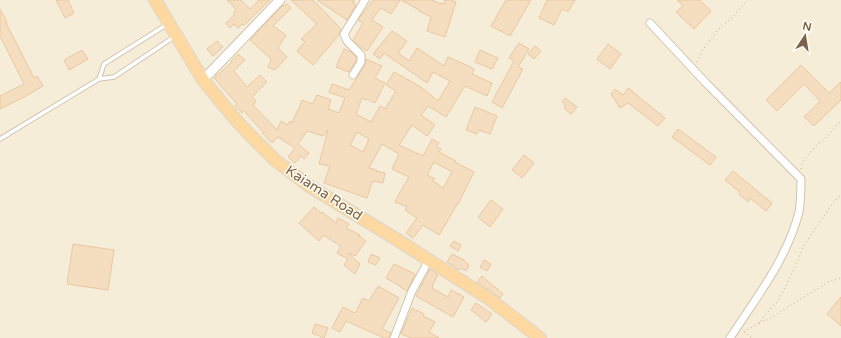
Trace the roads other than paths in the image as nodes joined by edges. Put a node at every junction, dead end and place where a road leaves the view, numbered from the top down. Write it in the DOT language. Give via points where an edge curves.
graph roads {
  1 [pos="155,0"];
  2 [pos="280,0"];
  3 [pos="365,0"];
  4 [pos="169,23"];
  5 [pos="650,23"];
  6 [pos="176,35"];
  7 [pos="353,75"];
  8 [pos="98,79"];
  9 [pos="203,80"];
  10 [pos="0,138"];
  11 [pos="429,260"];
  12 [pos="394,338"];
  13 [pos="540,338"];
  14 [pos="730,338"];
  1 -- 4 [label="highway, Kaiama Road"];
  2 -- 9 [label="street"];
  3 -- 7 [label="street" via="344,34 347,41 361,55 361,62"];
  4 -- 6 [label="highway, Kaiama Road"];
  4 -- 8 [label="lane" via="104,64"];
  5 -- 14 [label="street" via="801,179 799,212 788,245"];
  6 -- 8 [label="lane" via="114,77"];
  6 -- 9 [label="highway, Kaiama Road"];
  8 -- 10 [label="lane"];
  9 -- 11 [label="highway, Kaiama Road" via="250,136 290,172"];
  11 -- 12 [label="street" via="412,291"];
  11 -- 13 [label="highway, Kaiama Road" via="488,298"];
}
